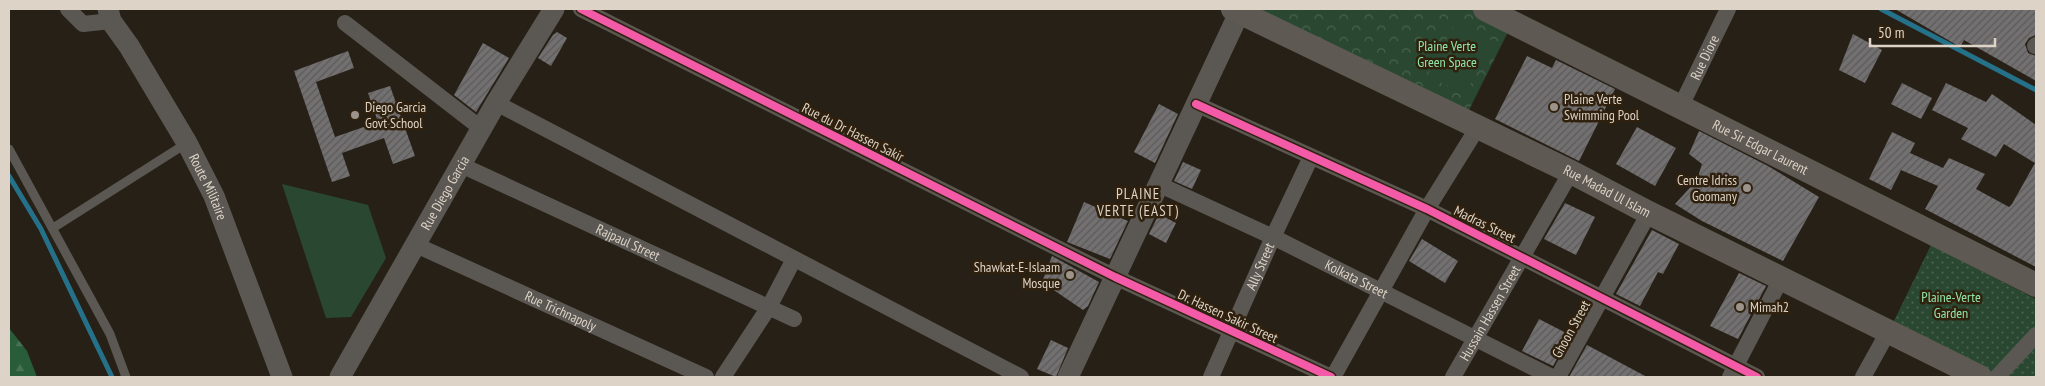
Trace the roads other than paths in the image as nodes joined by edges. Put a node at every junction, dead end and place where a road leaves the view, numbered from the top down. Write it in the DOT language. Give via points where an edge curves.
graph roads {
  1 [pos="68,9"];
  2 [pos="554,9"];
  3 [pos="581,9"];
  4 [pos="1485,9"];
  5 [pos="1728,9"];
  6 [pos="1238,10"];
  7 [pos="110,15"];
  8 [pos="345,23"];
  9 [pos="496,104"];
  10 [pos="1196,104"];
  11 [pos="1681,106"];
  12 [pos="1478,127"];
  13 [pos="482,129"];
  14 [pos="188,143"];
  15 [pos="9,149"];
  16 [pos="1311,157"];
  17 [pos="461,165"];
  18 [pos="1572,172"];
  19 [pos="1158,184"];
  20 [pos="1427,209"];
  21 [pos="1650,213"];
  22 [pos="53,228"];
  23 [pos="1272,237"];
  24 [pos="416,245"];
  25 [pos="1522,256"];
  26 [pos="794,259"];
  27 [pos="1115,277"];
  28 [pos="1781,279"];
  29 [pos="2036,285"];
  30 [pos="1381,291"];
  31 [pos="1602,298"];
  32 [pos="769,308"];
  33 [pos="794,319"];
  34 [pos="1888,332"];
  35 [pos="1232,333"];
  36 [pos="2036,335"];
  37 [pos="1475,340"];
  38 [pos="1733,372"];
  39 [pos="126,377"];
  40 [pos="282,377"];
  41 [pos="340,377"];
  42 [pos="706,377"];
  43 [pos="723,377"];
  44 [pos="1021,377"];
  45 [pos="1068,377"];
  46 [pos="1211,377"];
  47 [pos="1332,377"];
  48 [pos="1453,377"];
  49 [pos="1552,377"];
  50 [pos="1558,377"];
  51 [pos="1757,377"];
  52 [pos="1864,377"];
  53 [pos="1980,377"];
  54 [pos="1997,377"];
  1 -- 7 [label="street" via="83,24"];
  2 -- 9 [label="street, Rue Diego Garcia"];
  3 -- 27 [label="street, Rue du Dr Hassen Sakir"];
  4 -- 11 [label="main road, Rue Sir Edgar Laurent"];
  5 -- 11 [label="street, Rue Diore"];
  6 -- 10 [label="street"];
  6 -- 12 [label="main road, Rue Madad Ul Islam"];
  7 -- 14 [label="street, Route Militaire"];
  8 -- 13 [label="street"];
  9 -- 13 [label="street, Rue Diego Garcia"];
  9 -- 26 [label="street"];
  10 -- 16 [label="street, Madras Street"];
  10 -- 19 [label="street"];
  11 -- 29 [label="main road, Rue Sir Edgar Laurent"];
  12 -- 18 [label="main road, Rue Madad Ul Islam"];
  12 -- 20 [label="street"];
  13 -- 17 [label="street, Rue Diego Garcia"];
  14 -- 22 [label="lane"];
  14 -- 40 [label="street, Route Militaire" via="214,196"];
  15 -- 22 [label="lane"];
  16 -- 20 [label="street, Madras Street"];
  16 -- 23 [label="street, Ally Street"];
  17 -- 24 [label="street, Rue Diego Garcia"];
  17 -- 32 [label="street, Rajpaul Street"];
  18 -- 21 [label="main road, Rue Madad Ul Islam"];
  18 -- 25 [label="street, Hussain Hassen Street"];
  19 -- 23 [label="street, Kolkata Street"];
  19 -- 27 [label="street"];
  20 -- 25 [label="street, Madras Street"];
  20 -- 30 [label="street"];
  21 -- 28 [label="main road, Rue Madad Ul Islam"];
  21 -- 31 [label="street, Ghoon Street"];
  22 -- 39 [label="lane" via="110,334"];
  23 -- 30 [label="street, Kolkata Street"];
  23 -- 35 [label="street, Ally Street"];
  24 -- 41 [label="street, Rue Diego Garcia"];
  24 -- 42 [label="street, Rue Trichnapoly"];
  25 -- 31 [label="street, Madras Street"];
  25 -- 37 [label="street, Hussain Hassen Street"];
  26 -- 32 [label="street"];
  26 -- 44 [label="street"];
  27 -- 35 [label="street, Dr. Hassen Sakir Street"];
  27 -- 45 [label="street"];
  28 -- 34 [label="main road, Rue Madad Ul Islam"];
  28 -- 38 [label="street"];
  30 -- 37 [label="street, Kolkata Street"];
  30 -- 47 [label="street"];
  31 -- 38 [label="street, Madras Street"];
  31 -- 50 [label="street, Ghoon Street"];
  32 -- 33 [label="street, Rajpaul Street"];
  32 -- 43 [label="street"];
  34 -- 52 [label="street"];
  34 -- 53 [label="main road, Rue Madad Ul Islam"];
  35 -- 46 [label="street, Ally Street"];
  35 -- 47 [label="street, Dr. Hassen Sakir Street"];
  36 -- 54 [label="street"];
  37 -- 48 [label="street, Hussain Hassen Street"];
  37 -- 49 [label="street, Kolkata Street"];
  38 -- 51 [label="street, Madras Street"];
}
